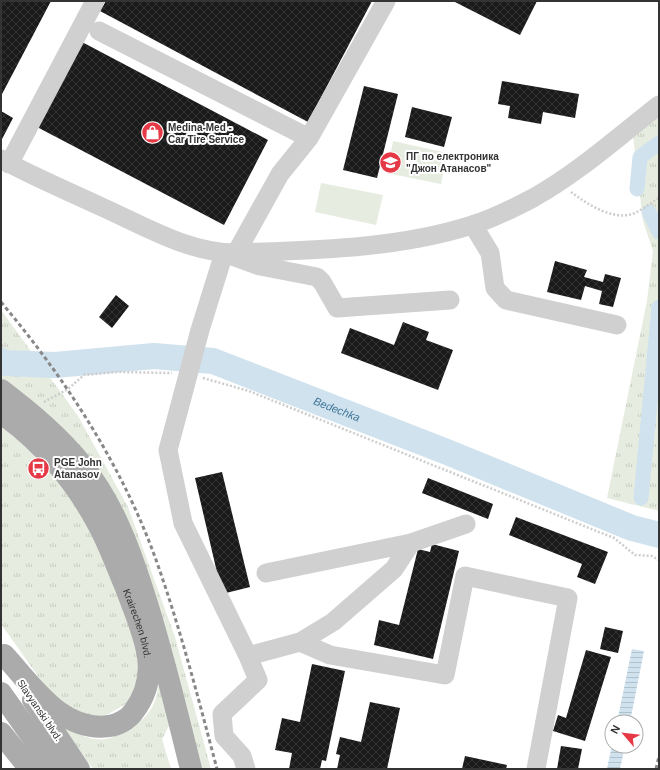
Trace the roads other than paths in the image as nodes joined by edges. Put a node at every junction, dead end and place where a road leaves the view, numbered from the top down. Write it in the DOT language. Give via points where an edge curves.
graph roads {
  1 [pos="95,1"];
  2 [pos="386,1"];
  3 [pos="99,31"];
  4 [pos="659,105"];
  5 [pos="309,138"];
  6 [pos="5,162"];
  7 [pos="473,225"];
  8 [pos="230,253"];
  9 [pos="450,300"];
  10 [pos="617,325"];
  11 [pos="1,390"];
  12 [pos="1,413"];
  13 [pos="466,524"];
  14 [pos="411,543"];
  15 [pos="266,573"];
  16 [pos="300,642"];
  17 [pos="2,653"];
  18 [pos="248,656"];
  19 [pos="1,693"];
  20 [pos="1,733"];
  21 [pos="30,769"];
  22 [pos="55,769"];
  23 [pos="79,769"];
  24 [pos="191,769"];
  25 [pos="246,769"];
  26 [pos="536,769"];
  1 -- 6 [label="lane"];
  2 -- 5 [label="lane"];
  3 -- 5 [label="lane"];
  4 -- 7 [label="lane" via="558,182 516,206"];
  5 -- 8 [label="lane" via="280,174"];
  6 -- 8 [label="lane" via="198,249"];
  7 -- 8 [label="lane" via="383,245"];
  7 -- 10 [label="lane" via="490,253 495,288 506,300"];
  8 -- 9 [label="lane" via="260,266 317,277 337,308"];
  8 -- 18 [label="lane" via="200,330 168,450 183,523"];
  11 -- 24 [label="main road, Krairechen blvd." via="61,440 84,467 106,501 133,561 156,630"];
  12 -- 17 [label="main road, Krairechen blvd." via="33,440 61,469 98,524 135,612 148,657 149,680 142,700 132,715 116,725 98,728 82,725 67,718 51,706"];
  13 -- 14 [label="lane"];
  14 -- 15 [label="lane"];
  14 -- 16 [label="lane" via="394,569 333,622"];
  16 -- 18 [label="lane"];
  16 -- 26 [label="lane" via="330,656 445,675 464,576 568,598"];
  17 -- 23 [label="main road, Slavyanski blvd."];
  18 -- 25 [label="lane" via="258,680 222,714 224,736 242,756"];
  19 -- 22 [label="main road"];
  20 -- 21 [label="main road"];
}
